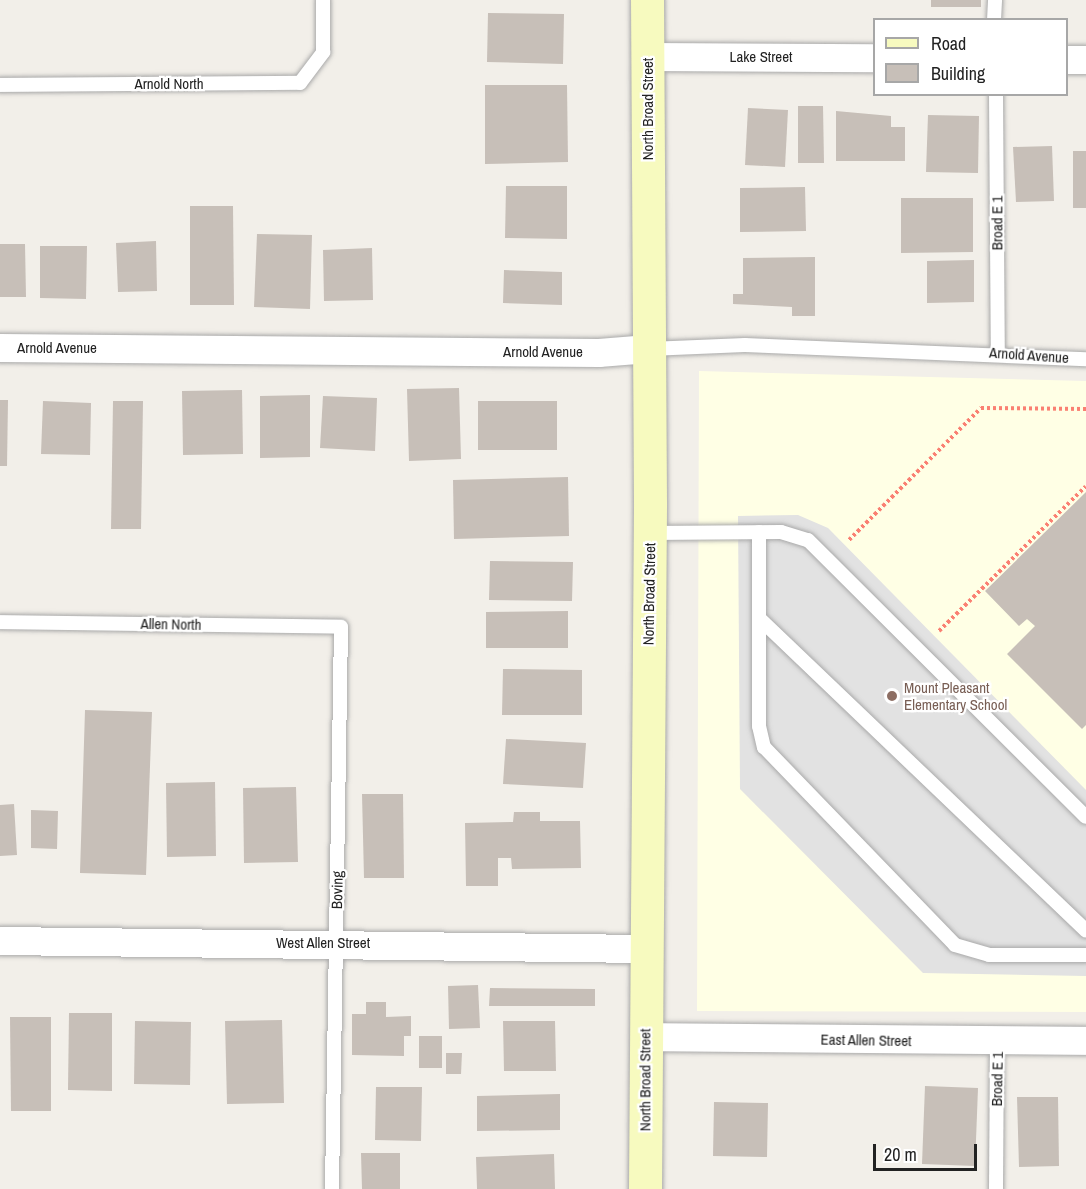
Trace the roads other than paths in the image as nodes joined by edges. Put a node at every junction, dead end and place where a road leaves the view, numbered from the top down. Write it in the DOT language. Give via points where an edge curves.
graph roads {
  1 [pos="323,0"];
  2 [pos="647,0"];
  3 [pos="995,0"];
  4 [pos="994,18"];
  5 [pos="647,57"];
  6 [pos="873,58"];
  7 [pos="1068,60"];
  8 [pos="1086,60"];
  9 [pos="0,85"];
  10 [pos="996,96"];
  11 [pos="0,348"];
  12 [pos="649,349"];
  13 [pos="998,352"];
  14 [pos="1086,359"];
  15 [pos="759,532"];
  16 [pos="650,533"];
  17 [pos="760,619"];
  18 [pos="0,622"];
  19 [pos="341,627"];
  20 [pos="1086,817"];
  21 [pos="1086,931"];
  22 [pos="0,941"];
  23 [pos="336,943"];
  24 [pos="645,949"];
  25 [pos="1086,955"];
  26 [pos="645,1037"];
  27 [pos="997,1041"];
  28 [pos="1086,1041"];
  29 [pos="332,1189"];
  30 [pos="645,1189"];
  31 [pos="996,1189"];
  1 -- 9 [label="lane, Arnold North" via="323,52 300,83"];
  2 -- 5 [label="street, North Broad Street"];
  3 -- 4 [label="lane"];
  5 -- 6 [label="street, Lake Street"];
  5 -- 12 [label="street, North Broad Street"];
  7 -- 8 [label="street"];
  10 -- 13 [label="lane, Broad E 1"];
  11 -- 12 [label="street, Arnold Avenue" via="599,353"];
  12 -- 13 [label="lane, Arnold Avenue" via="693,344"];
  12 -- 16 [label="street, North Broad Street"];
  13 -- 14 [label="lane, Arnold Avenue"];
  15 -- 16 [label="lane"];
  15 -- 17 [label="lane"];
  15 -- 20 [label="lane" via="790,532 822,551"];
  16 -- 24 [label="street, North Broad Street"];
  17 -- 21 [label="lane"];
  17 -- 25 [label="lane" via="759,726 764,747 936,926 955,945 980,953"];
  18 -- 19 [label="lane, Allen North"];
  19 -- 23 [label="lane, Boving"];
  22 -- 23 [label="street, West Allen Street"];
  23 -- 24 [label="street, West Allen Street"];
  23 -- 29 [label="lane, Boving"];
  24 -- 26 [label="street, North Broad Street"];
  26 -- 27 [label="street, East Allen Street"];
  26 -- 30 [label="street, North Broad Street"];
  27 -- 28 [label="street, East Allen Street"];
  27 -- 31 [label="lane, Broad E 1"];
}
